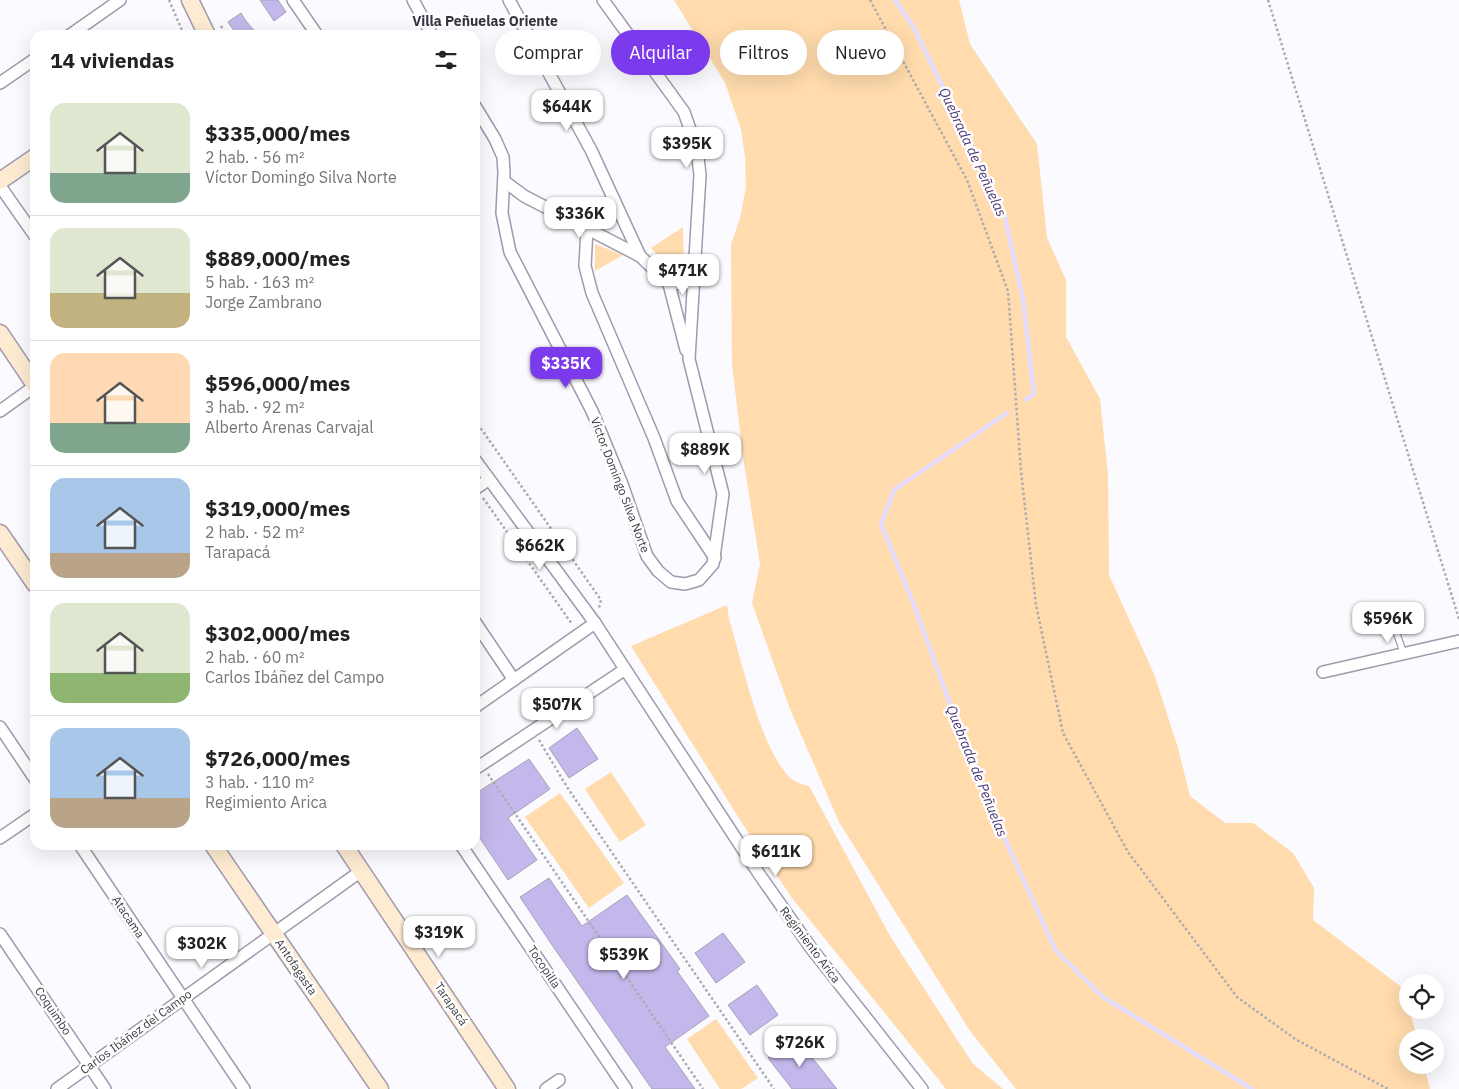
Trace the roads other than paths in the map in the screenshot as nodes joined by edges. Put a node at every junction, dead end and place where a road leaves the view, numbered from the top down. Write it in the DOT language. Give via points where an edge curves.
graph roads {
  1 [pos="120,0"];
  2 [pos="190,0"];
  3 [pos="293,0"];
  4 [pos="412,0"];
  5 [pos="509,0"];
  6 [pos="603,0"];
  7 [pos="77,30"];
  8 [pos="205,30"];
  9 [pos="314,30"];
  10 [pos="429,30"];
  11 [pos="30,62"];
  12 [pos="0,83"];
  13 [pos="480,114"];
  14 [pos="30,160"];
  15 [pos="0,181"];
  16 [pos="504,181"];
  17 [pos="0,186"];
  18 [pos="587,228"];
  19 [pos="30,229"];
  20 [pos="640,256"];
  21 [pos="694,282"];
  22 [pos="669,284"];
  23 [pos="0,333"];
  24 [pos="689,358"];
  25 [pos="30,378"];
  26 [pos="30,389"];
  27 [pos="0,410"];
  28 [pos="480,468"];
  29 [pos="488,480"];
  30 [pos="480,485"];
  31 [pos="0,533"];
  32 [pos="715,558"];
  33 [pos="30,577"];
  34 [pos="595,624"];
  35 [pos="1394,626"];
  36 [pos="480,629"];
  37 [pos="1459,642"];
  38 [pos="1404,654"];
  39 [pos="624,670"];
  40 [pos="1323,672"];
  41 [pos="514,680"];
  42 [pos="480,704"];
  43 [pos="0,727"];
  44 [pos="480,766"];
  45 [pos="30,772"];
  46 [pos="30,817"];
  47 [pos="0,838"];
  48 [pos="83,850"];
  49 [pos="216,850"];
  50 [pos="347,850"];
  51 [pos="464,850"];
  52 [pos="361,871"];
  53 [pos="0,934"];
  54 [pos="274,934"];
  55 [pos="183,999"];
  56 [pos="90,1066"];
  57 [pos="559,1080"];
  58 [pos="57,1089"];
  59 [pos="105,1089"];
  60 [pos="244,1089"];
  61 [pos="380,1089"];
  62 [pos="506,1089"];
  63 [pos="546,1089"];
  64 [pos="626,1089"];
  65 [pos="922,1089"];
  1 -- 7 [label="street"];
  2 -- 8 [label="main road"];
  3 -- 9 [label="street"];
  4 -- 10 [label="street"];
  5 -- 20 [label="street" via="591,150"];
  6 -- 21 [label="street" via="677,101 694,136 700,176"];
  11 -- 12 [label="street"];
  13 -- 16 [label="street, Víctor Domingo Silva Norte" via="500,148"];
  14 -- 15 [label="main road"];
  16 -- 18 [label="street" via="524,196"];
  16 -- 32 [label="street, Víctor Domingo Silva Norte" via="502,213 510,252 592,411 622,484 642,548 652,564 671,582 685,584 699,580 710,570"];
  17 -- 19 [label="street"];
  18 -- 20 [label="street"];
  18 -- 32 [label="street" via="585,266 592,293 654,438 677,501"];
  20 -- 22 [label="street"];
  21 -- 22 [label="street"];
  21 -- 24 [label="street"];
  22 -- 24 [label="street"];
  23 -- 25 [label="main road"];
  24 -- 32 [label="street" via="723,494"];
  26 -- 27 [label="street"];
  28 -- 29 [label="street, Regimiento Arica"];
  29 -- 30 [label="street"];
  29 -- 34 [label="street, Regimiento Arica"];
  31 -- 33 [label="main road"];
  34 -- 39 [label="street, Regimiento Arica"];
  34 -- 41 [label="street"];
  35 -- 38 [label="lane"];
  36 -- 41 [label="street"];
  37 -- 38 [label="street"];
  38 -- 40 [label="street"];
  39 -- 44 [label="street"];
  39 -- 65 [label="street, Regimiento Arica" via="811,948"];
  41 -- 42 [label="street"];
  43 -- 45 [label="street"];
  46 -- 47 [label="street"];
  48 -- 55 [label="street, Atacama"];
  49 -- 54 [label="main road, Antofagasta"];
  50 -- 52 [label="main road, Tarapacá"];
  51 -- 64 [label="street, Tocopilla"];
  52 -- 54 [label="street, Carlos Ibáñez del Campo"];
  52 -- 62 [label="main road, Tarapacá"];
  53 -- 56 [label="street, Coquimbo"];
  54 -- 55 [label="street, Carlos Ibáñez del Campo"];
  54 -- 61 [label="main road, Antofagasta"];
  55 -- 56 [label="street, Carlos Ibáñez del Campo"];
  55 -- 60 [label="street, Atacama"];
  56 -- 58 [label="street, Carlos Ibáñez del Campo"];
  56 -- 59 [label="street, Coquimbo"];
  57 -- 63 [label="street"];
}
